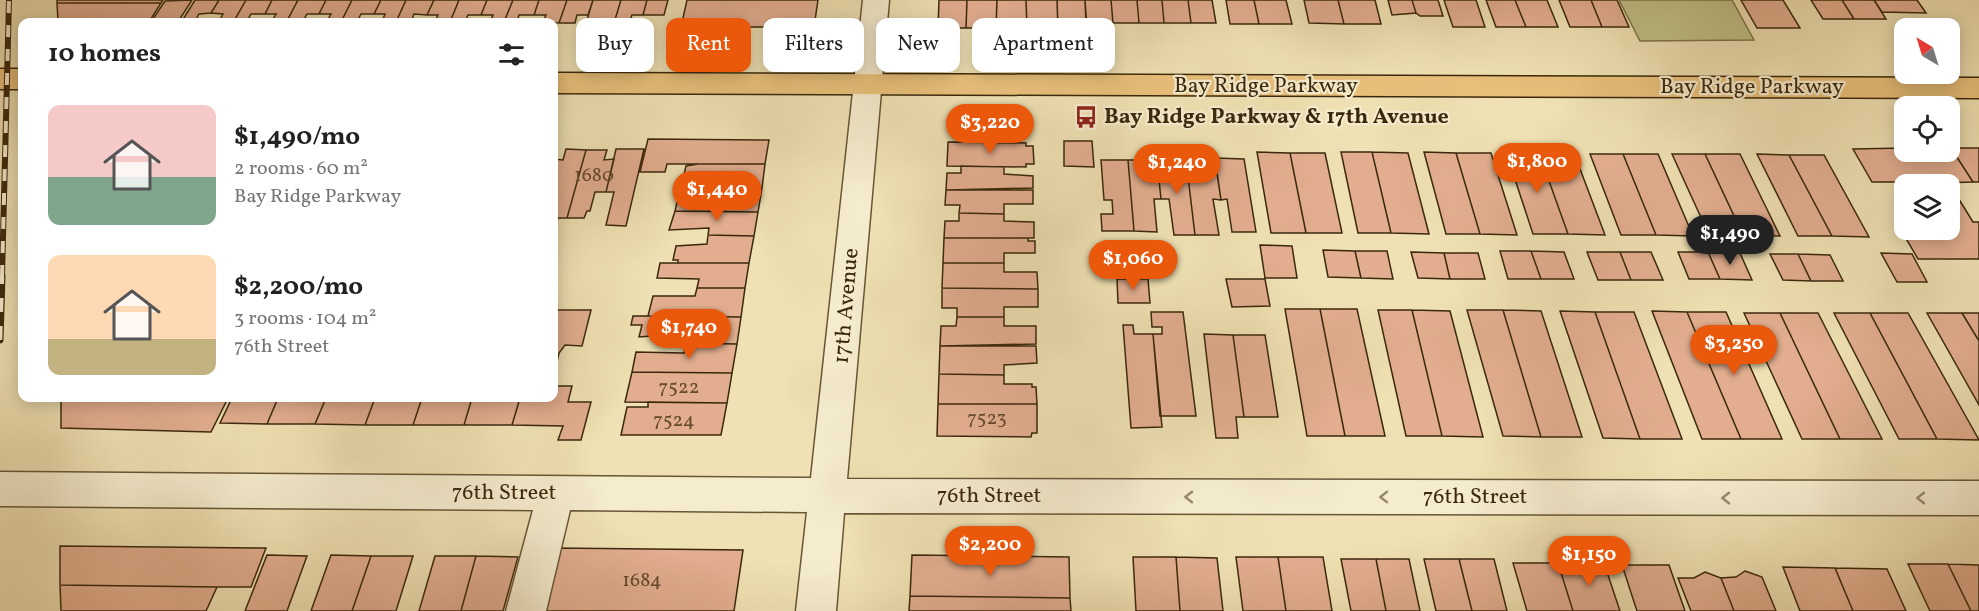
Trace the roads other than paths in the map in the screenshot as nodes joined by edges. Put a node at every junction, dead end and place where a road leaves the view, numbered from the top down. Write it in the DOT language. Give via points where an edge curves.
graph roads {
  1 [pos="876,0"];
  2 [pos="0,80"];
  3 [pos="18,80"];
  4 [pos="558,83"];
  5 [pos="867,85"];
  6 [pos="1979,88"];
  7 [pos="0,489"];
  8 [pos="556,493"];
  9 [pos="829,495"];
  10 [pos="1979,498"];
  11 [pos="526,611"];
  12 [pos="816,611"];
  1 -- 5 [label="street, 17th Avenue"];
  2 -- 3 [label="main road"];
  4 -- 5 [label="main road, Bay Ridge Parkway"];
  5 -- 6 [label="main road, Bay Ridge Parkway"];
  5 -- 9 [label="street, 17th Avenue"];
  7 -- 8 [label="street, 76th Street"];
  8 -- 9 [label="street, 76th Street"];
  8 -- 11 [label="street"];
  10 -- 9 [label="street, 76th Street, one-way"];
  9 -- 12 [label="street, 17th Avenue"];
}
